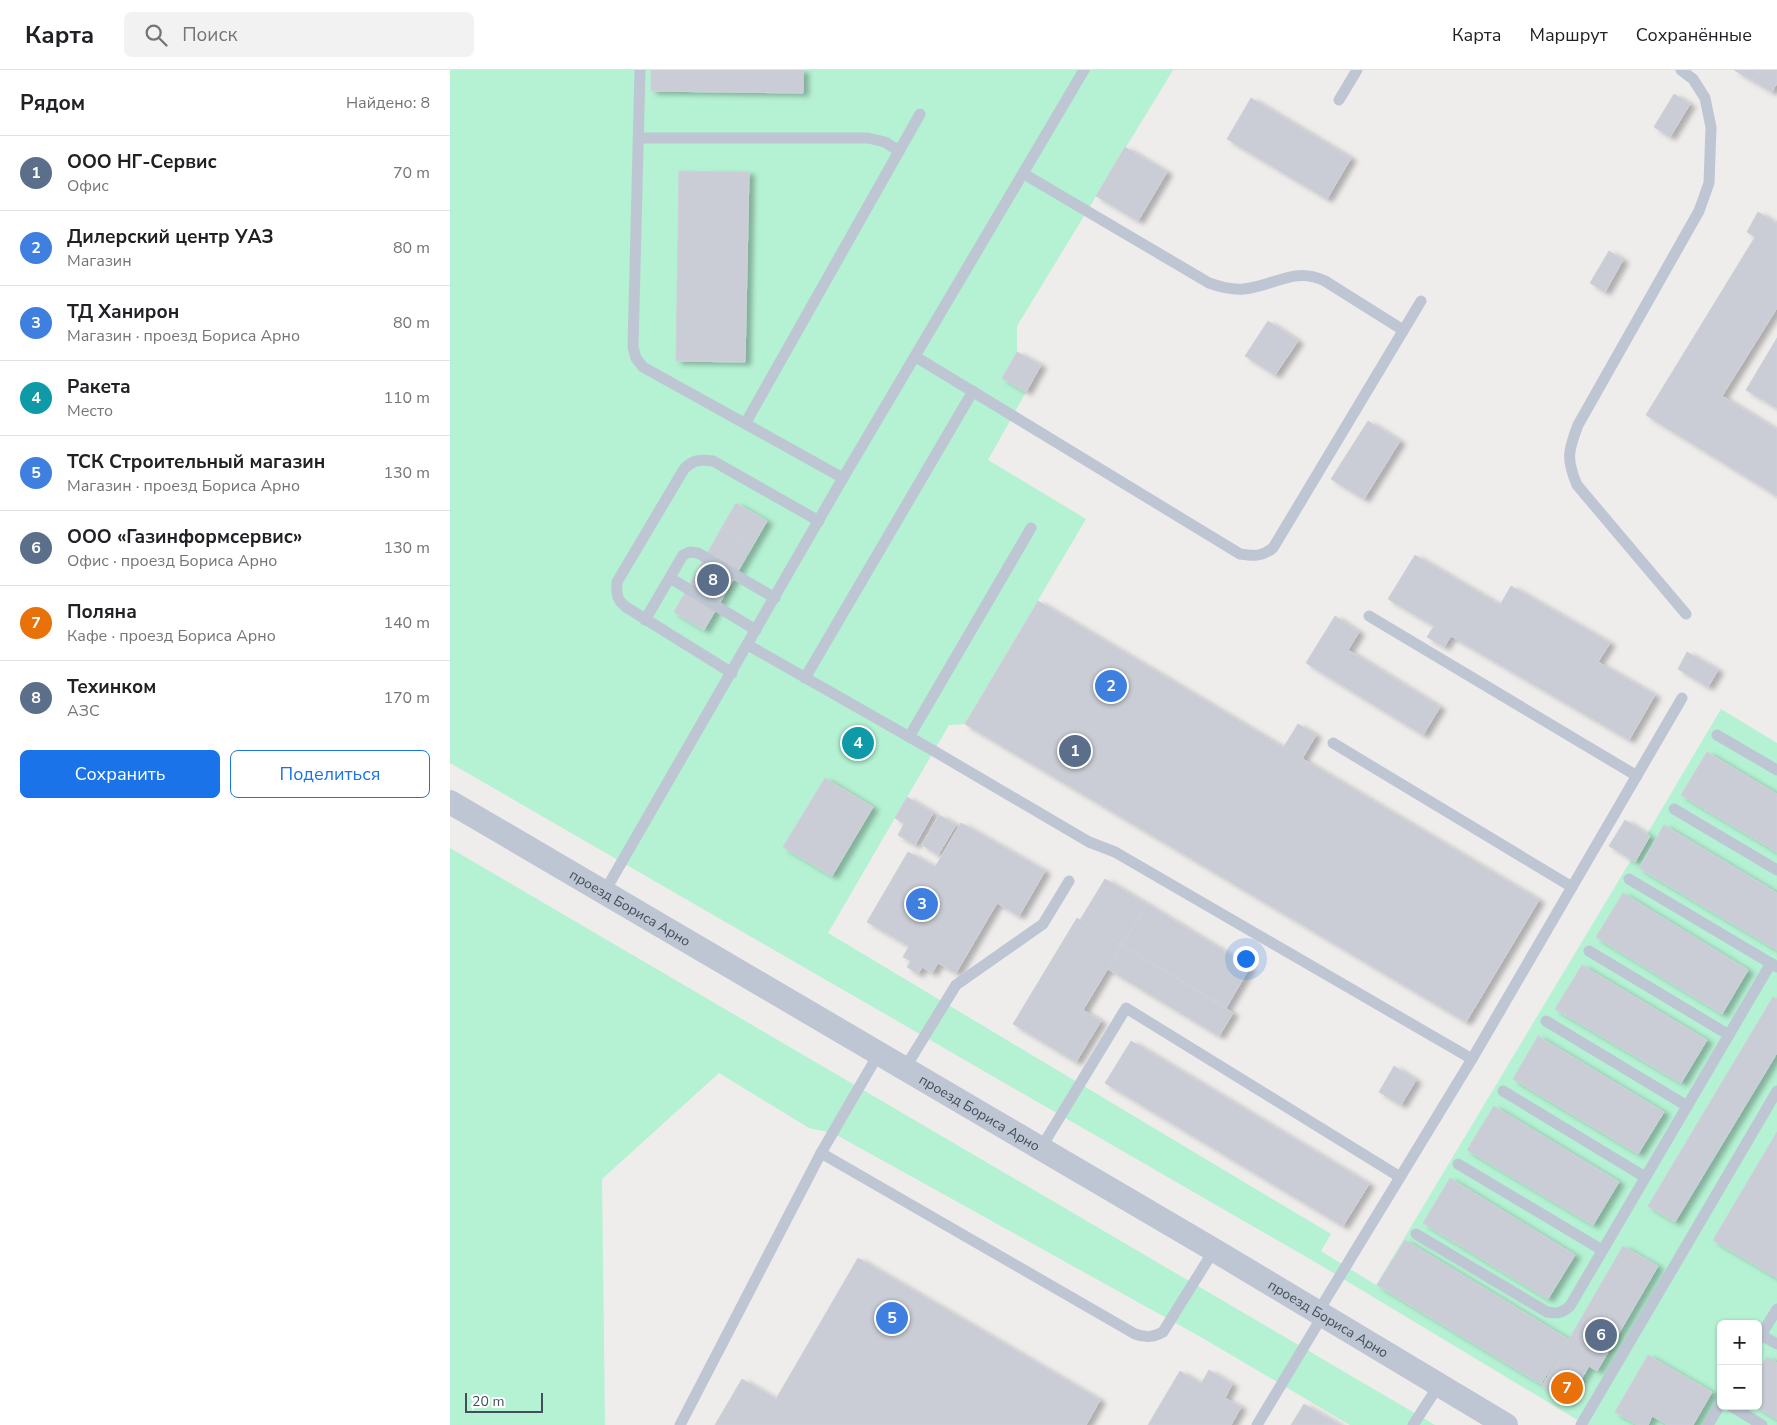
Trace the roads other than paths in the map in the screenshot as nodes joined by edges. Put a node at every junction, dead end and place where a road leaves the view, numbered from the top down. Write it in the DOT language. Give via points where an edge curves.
graph roads {
  1 [pos="640,70"];
  2 [pos="1084,70"];
  3 [pos="1357,70"];
  4 [pos="1681,70"];
  5 [pos="1339,100"];
  6 [pos="920,114"];
  7 [pos="638,138"];
  8 [pos="899,151"];
  9 [pos="1024,174"];
  10 [pos="1421,301"];
  11 [pos="1404,330"];
  12 [pos="916,357"];
  13 [pos="973,391"];
  14 [pos="745,424"];
  15 [pos="843,478"];
  16 [pos="819,521"];
  17 [pos="1031,528"];
  18 [pos="670,578"];
  19 [pos="775,598"];
  20 [pos="1686,614"];
  21 [pos="1369,616"];
  22 [pos="645,620"];
  23 [pos="756,630"];
  24 [pos="748,645"];
  25 [pos="732,673"];
  26 [pos="805,678"];
  27 [pos="1682,698"];
  28 [pos="1717,736"];
  29 [pos="909,737"];
  30 [pos="1334,743"];
  31 [pos="1777,770"];
  32 [pos="1637,776"];
  33 [pos="450,802"];
  34 [pos="1674,809"];
  35 [pos="1777,870"];
  36 [pos="1629,879"];
  37 [pos="1069,881"];
  38 [pos="1572,887"];
  39 [pos="604,891"];
  40 [pos="1589,952"];
  41 [pos="1774,965"];
  42 [pos="1546,1021"];
  43 [pos="1729,1035"];
  44 [pos="879,1054"];
  45 [pos="1472,1060"];
  46 [pos="905,1068"];
  47 [pos="1503,1091"];
  48 [pos="1777,1091"];
  49 [pos="1687,1106"];
  50 [pos="1041,1148"];
  51 [pos="821,1153"];
  52 [pos="1458,1164"];
  53 [pos="1400,1177"];
  54 [pos="1646,1178"];
  55 [pos="1416,1234"];
  56 [pos="1214,1250"];
  57 [pos="1602,1250"];
  58 [pos="1777,1309"];
  59 [pos="1320,1314"];
  60 [pos="1762,1334"];
  61 [pos="1762,1338"];
  62 [pos="1777,1344"];
  63 [pos="1439,1385"];
  64 [pos="1717,1410"];
  65 [pos="1738,1410"];
  66 [pos="680,1425"];
  67 [pos="1257,1425"];
  68 [pos="1413,1425"];
  69 [pos="1506,1425"];
  70 [pos="1581,1425"];
  71 [pos="1708,1425"];
  72 [pos="1762,1425"];
  1 -- 7 [label="lane"];
  2 -- 9 [label="lane"];
  3 -- 5 [label="lane"];
  4 -- 20 [label="lane" via="1693,79 1705,98 1712,126 1709,182 1699,211 1578,425 1571,444 1570,466 1577,485"];
  6 -- 8 [label="lane"];
  7 -- 8 [label="lane" via="868,138 885,142"];
  7 -- 14 [label="lane" via="633,347 636,358 643,367"];
  8 -- 14 [label="lane"];
  9 -- 11 [label="lane" via="1209,283 1245,288 1300,275 1314,276"];
  9 -- 12 [label="lane"];
  10 -- 11 [label="lane"];
  11 -- 13 [label="lane" via="1273,548 1264,555 1240,554"];
  12 -- 13 [label="lane"];
  12 -- 15 [label="lane"];
  13 -- 26 [label="lane"];
  14 -- 15 [label="lane"];
  15 -- 16 [label="lane"];
  16 -- 19 [label="lane"];
  16 -- 22 [label="lane" via="712,460 690,463 616,582 619,601"];
  17 -- 29 [label="lane"];
  18 -- 19 [label="lane" via="683,555 698,553"];
  18 -- 22 [label="lane"];
  18 -- 23 [label="lane"];
  19 -- 23 [label="lane"];
  21 -- 32 [label="lane"];
  22 -- 25 [label="lane"];
  23 -- 24 [label="lane"];
  24 -- 25 [label="lane"];
  24 -- 26 [label="lane"];
  25 -- 39 [label="lane"];
  26 -- 29 [label="lane"];
  27 -- 32 [label="lane"];
  28 -- 31 [label="lane"];
  29 -- 45 [label="lane" via="1089,842 1115,852"];
  30 -- 38 [label="lane"];
  32 -- 38 [label="lane"];
  33 -- 39 [label="street, проезд Бориса Арно"];
  34 -- 35 [label="lane"];
  36 -- 41 [label="lane"];
  37 -- 46 [label="lane" via="1043,924 956,985"];
  38 -- 45 [label="lane"];
  39 -- 44 [label="street, проезд Бориса Арно"];
  40 -- 43 [label="lane"];
  41 -- 43 [label="lane"];
  42 -- 49 [label="lane"];
  43 -- 49 [label="lane"];
  44 -- 46 [label="street, проезд Бориса Арно"];
  44 -- 51 [label="lane"];
  45 -- 53 [label="lane"];
  46 -- 50 [label="street, проезд Бориса Арно"];
  47 -- 54 [label="lane"];
  48 -- 70 [label="lane"];
  49 -- 54 [label="lane"];
  50 -- 53 [label="lane" via="1126,1008"];
  50 -- 56 [label="street, проезд Бориса Арно"];
  51 -- 56 [label="lane" via="1145,1337 1163,1332"];
  51 -- 66 [label="lane"];
  52 -- 57 [label="lane"];
  53 -- 59 [label="lane"];
  54 -- 57 [label="lane"];
  55 -- 57 [label="lane" via="1555,1314 1570,1306"];
  56 -- 59 [label="street, проезд Бориса Арно"];
  58 -- 60 [label="lane"];
  59 -- 63 [label="street, проезд Бориса Арно"];
  59 -- 67 [label="lane"];
  61 -- 62 [label="lane"];
  63 -- 68 [label="lane"];
  63 -- 69 [label="street, проезд Бориса Арно"];
  64 -- 71 [label="lane"];
  65 -- 72 [label="lane"];
}
